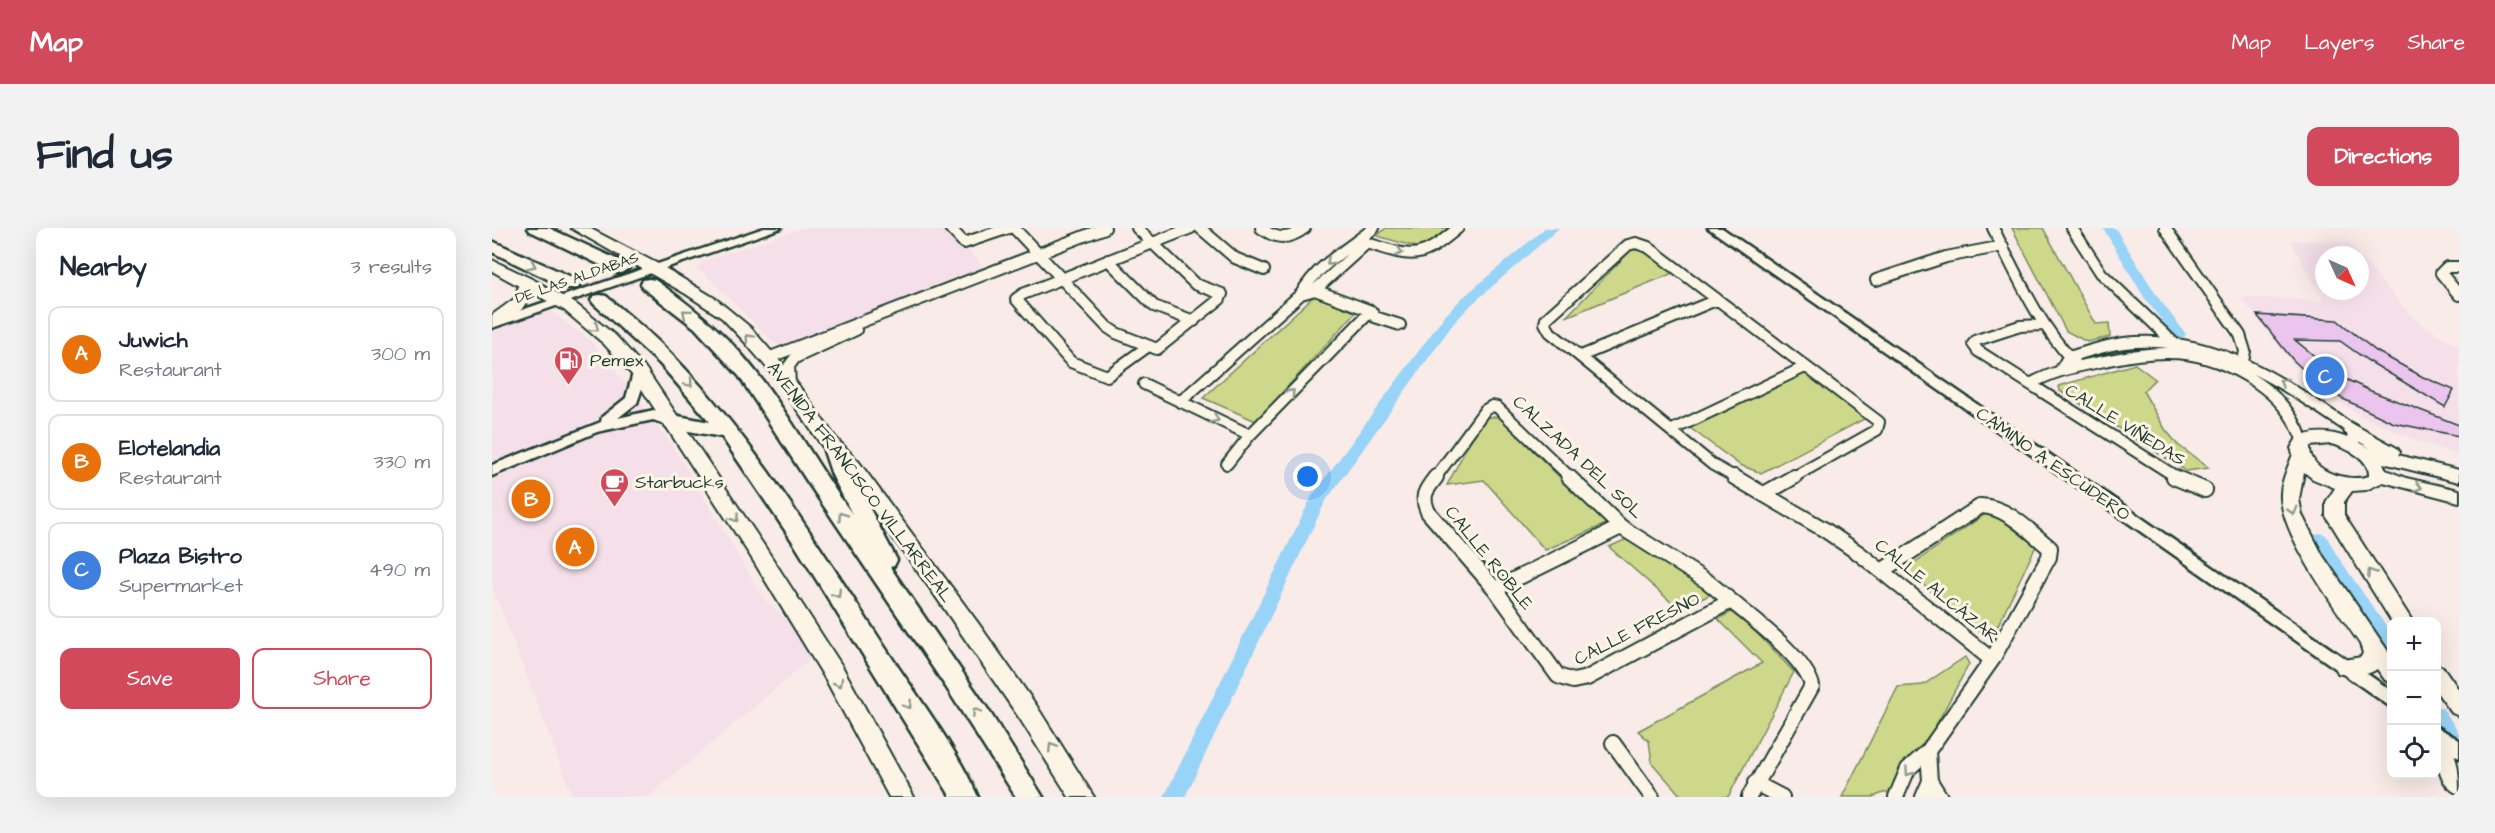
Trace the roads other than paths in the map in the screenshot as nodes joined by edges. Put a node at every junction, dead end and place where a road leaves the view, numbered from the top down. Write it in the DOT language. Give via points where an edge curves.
graph roads {
  1 [pos="536,228"];
  2 [pos="578,228"];
  3 [pos="775,228"];
  4 [pos="950,228"];
  5 [pos="1009,228"];
  6 [pos="1014,228"];
  7 [pos="1105,228"];
  8 [pos="1137,228"];
  9 [pos="1191,228"];
  10 [pos="1200,228"];
  11 [pos="1261,228"];
  12 [pos="1305,228"];
  13 [pos="1374,228"];
  14 [pos="1458,228"];
  15 [pos="1714,228"];
  16 [pos="1994,228"];
  17 [pos="2072,228"];
  18 [pos="2165,228"];
  19 [pos="1366,239"];
  20 [pos="1153,243"];
  21 [pos="492,246"];
  22 [pos="2003,246"];
  23 [pos="1038,254"];
  24 [pos="1108,260"];
  25 [pos="492,265"];
  26 [pos="2459,267"];
  27 [pos="621,268"];
  28 [pos="1264,270"];
  29 [pos="652,276"];
  30 [pos="1061,279"];
  31 [pos="1876,280"];
  32 [pos="528,283"];
  33 [pos="572,284"];
  34 [pos="1315,290"];
  35 [pos="1301,294"];
  36 [pos="2459,295"];
  37 [pos="600,300"];
  38 [pos="1716,300"];
  39 [pos="560,301"];
  40 [pos="1371,310"];
  41 [pos="1194,321"];
  42 [pos="492,323"];
  43 [pos="1400,325"];
  44 [pos="2043,325"];
  45 [pos="851,328"];
  46 [pos="2135,342"];
  47 [pos="2174,343"];
  48 [pos="1147,347"];
  49 [pos="2142,352"];
  50 [pos="1581,356"];
  51 [pos="768,357"];
  52 [pos="2068,357"];
  53 [pos="1805,367"];
  54 [pos="2079,367"];
  55 [pos="2242,367"];
  56 [pos="2061,369"];
  57 [pos="640,373"];
  58 [pos="790,384"];
  59 [pos="1144,384"];
  60 [pos="2030,384"];
  61 [pos="1180,402"];
  62 [pos="1492,406"];
  63 [pos="673,422"];
  64 [pos="594,428"];
  65 [pos="2351,429"];
  66 [pos="1672,430"];
  67 [pos="729,432"];
  68 [pos="1250,435"];
  69 [pos="2302,448"];
  70 [pos="2360,449"];
  71 [pos="834,451"];
  72 [pos="1227,464"];
  73 [pos="2425,468"];
  74 [pos="492,471"];
  75 [pos="2379,474"];
  76 [pos="2459,476"];
  77 [pos="2347,485"];
  78 [pos="2205,490"];
  79 [pos="1764,494"];
  80 [pos="2459,496"];
  81 [pos="1621,527"];
  82 [pos="1883,570"];
  83 [pos="1495,589"];
  84 [pos="899,597"];
  85 [pos="1732,600"];
  86 [pos="2400,617"];
  87 [pos="2369,639"];
  88 [pos="1992,660"];
  89 [pos="2344,667"];
  90 [pos="2389,671"];
  91 [pos="1558,676"];
  92 [pos="2441,680"];
  93 [pos="2387,698"];
  94 [pos="2459,707"];
  95 [pos="2445,742"];
  96 [pos="1613,743"];
  97 [pos="1928,751"];
  98 [pos="1930,782"];
  99 [pos="2459,784"];
  100 [pos="1752,790"];
  101 [pos="902,797"];
  102 [pos="965,797"];
  103 [pos="1030,797"];
  104 [pos="1082,797"];
  105 [pos="1652,797"];
  106 [pos="1782,797"];
  107 [pos="1896,797"];
  108 [pos="1923,797"];
  109 [pos="1940,797"];
  1 -- 27 [label="highway"];
  2 -- 29 [label="main road, AVENIDA FRANCISCO VILLARREAL"];
  3 -- 29 [label="street, DE LAS ALDABAS"];
  4 -- 5 [label="street" via="964,243"];
  6 -- 23 [label="street"];
  7 -- 23 [label="street"];
  8 -- 20 [label="street"];
  9 -- 20 [label="street"];
  10 -- 28 [label="street" via="1236,258"];
  11 -- 12 [label="street" via="1279,239 1292,238"];
  13 -- 19 [label="street"];
  19 -- 14 [label="street, one-way" via="1408,255 1422,255"];
  15 -- 89 [label="street, CAMINO A ESCUDERO"];
  16 -- 22 [label="street"];
  17 -- 47 [label="street" via="2101,273"];
  18 -- 55 [label="street" via="2240,335 2245,351"];
  19 -- 34 [label="street"];
  19 -- 35 [label="street, one-way" via="1353,242 1305,284"];
  20 -- 24 [label="street"];
  20 -- 41 [label="street" via="1196,284 1222,294"];
  21 -- 33 [label="highway, one-way"];
  22 -- 31 [label="street" via="1946,256"];
  22 -- 44 [label="street"];
  23 -- 30 [label="street"];
  23 -- 45 [label="street" via="978,278 970,286"];
  24 -- 30 [label="street"];
  24 -- 41 [label="street" via="1154,306"];
  25 -- 32 [label="main road"];
  26 -- 36 [label="street" via="2447,267 2441,273"];
  29 -- 39 [label="street, DE LAS ALDABAS"];
  51 -- 29 [label="main road, AVENIDA FRANCISCO VILLARREAL, one-way" via="730,317"];
  84 -- 29 [label="highway, AVENIDA FRANCISCO VILLARREAL, one-way" via="744,370"];
  30 -- 48 [label="street" via="1110,330"];
  30 -- 48 [label="street" via="1016,299 1071,362 1107,376"];
  32 -- 39 [label="main road"];
  32 -- 42 [label="main road" via="525,297 517,306"];
  34 -- 35 [label="street"];
  34 -- 40 [label="street"];
  35 -- 61 [label="street"];
  37 -- 67 [label="highway, one-way" via="645,336"];
  38 -- 50 [label="street"];
  38 -- 50 [label="street, CALLE ALCÁZAR" via="1648,247 1628,245 1546,319 1550,332"];
  38 -- 53 [label="street, CALLE ALCÁZAR"];
  39 -- 42 [label="street, DE LAS ALDABAS"];
  39 -- 57 [label="main road, one-way" via="604,335"];
  40 -- 43 [label="street" via="1375,317"];
  68 -- 40 [label="street, one-way"];
  41 -- 48 [label="street" via="1163,347"];
  44 -- 52 [label="street"];
  44 -- 60 [label="street, CALLE VIÑEDAS" via="2020,326 1973,344"];
  45 -- 51 [label="street"];
  45 -- 58 [label="street" via="795,358 789,366"];
  46 -- 47 [label="street, CALLE VIÑEDAS"];
  46 -- 49 [label="street"];
  46 -- 52 [label="street, CALLE VIÑEDAS"];
  47 -- 55 [label="street, CALLE VIÑEDAS" via="2216,351"];
  49 -- 54 [label="street, CALLE VIÑEDAS"];
  49 -- 55 [label="street, CALLE VIÑEDAS" via="2197,354"];
  50 -- 66 [label="street, CALLE ALCÁZAR"];
  51 -- 58 [label="main road, AVENIDA FRANCISCO VILLARREAL"];
  52 -- 54 [label="street"];
  52 -- 56 [label="street, CALLE VIÑEDAS"];
  53 -- 66 [label="street"];
  53 -- 79 [label="street, CALLE ALCÁZAR" via="1876,418 1879,426"];
  54 -- 56 [label="street, CALLE VIÑEDAS"];
  65 -- 55 [label="street, CALLE VIÑEDAS, one-way" via="2291,387"];
  55 -- 69 [label="street, CALLE VIÑEDAS" via="2290,412"];
  56 -- 60 [label="street, CALLE VIÑEDAS"];
  57 -- 63 [label="main road"];
  57 -- 64 [label="street" via="632,400"];
  58 -- 71 [label="main road, AVENIDA FRANCISCO VILLARREAL"];
  59 -- 61 [label="street"];
  60 -- 78 [label="street, CALLE VIÑEDAS" via="2170,475"];
  61 -- 68 [label="street, one-way"];
  62 -- 81 [label="street, CALZADA DEL SOL" via="1500,409"];
  62 -- 83 [label="street, CALLE ROBLE" via="1422,498 1428,512"];
  63 -- 64 [label="street" via="654,415"];
  63 -- 67 [label="highway"];
  63 -- 101 [label="main road, one-way" via="834,673"];
  64 -- 74 [label="street"];
  65 -- 70 [label="street"];
  65 -- 73 [label="main road"];
  66 -- 79 [label="street, CALLE ALCÁZAR" via="1713,465"];
  67 -- 102 [label="highway, one-way" via="769,487"];
  68 -- 72 [label="street"];
  69 -- 70 [label="main road" via="2319,437"];
  69 -- 77 [label="main road" via="2318,473"];
  69 -- 87 [label="main road, one-way" via="2290,499 2292,513 2304,540"];
  70 -- 73 [label="main road"];
  70 -- 75 [label="main road" via="2378,467"];
  71 -- 84 [label="highway" via="842,475 884,555"];
  104 -- 71 [label="main road, AVENIDA FRANCISCO VILLARREAL, one-way" via="1048,740 989,657 852,466"];
  73 -- 76 [label="main road"];
  75 -- 77 [label="main road" via="2369,484"];
  75 -- 80 [label="main road, one-way"];
  86 -- 77 [label="main road, one-way" via="2335,516 2333,506"];
  79 -- 82 [label="street, CALLE ALCÁZAR"];
  81 -- 83 [label="street"];
  81 -- 85 [label="street, CALZADA DEL SOL"];
  82 -- 88 [label="street, CALLE ALCÁZAR"];
  82 -- 88 [label="street" via="1988,505 2050,548 2049,557"];
  83 -- 91 [label="street, CALLE ROBLE"];
  103 -- 84 [label="highway, AVENIDA FRANCISCO VILLARREAL, one-way"];
  85 -- 91 [label="street, CALLE FRESNO" via="1587,678 1573,681"];
  85 -- 100 [label="street, CALZADA DEL SOL" via="1767,630 1812,681 1810,691"];
  87 -- 89 [label="main road" via="2373,653 2369,665"];
  87 -- 90 [label="main road"];
  88 -- 97 [label="street, CALLE ALCÁZAR"];
  89 -- 93 [label="street, CAMINO A ESCUDERO"];
  92 -- 94 [label="main road"];
  95 -- 99 [label="main road"];
  96 -- 105 [label="street"];
  97 -- 98 [label="street"];
  97 -- 107 [label="street, CALLE ALCÁZAR, one-way" via="1908,769"];
  98 -- 108 [label="street"];
  98 -- 109 [label="street"];
  100 -- 106 [label="street"];
}
